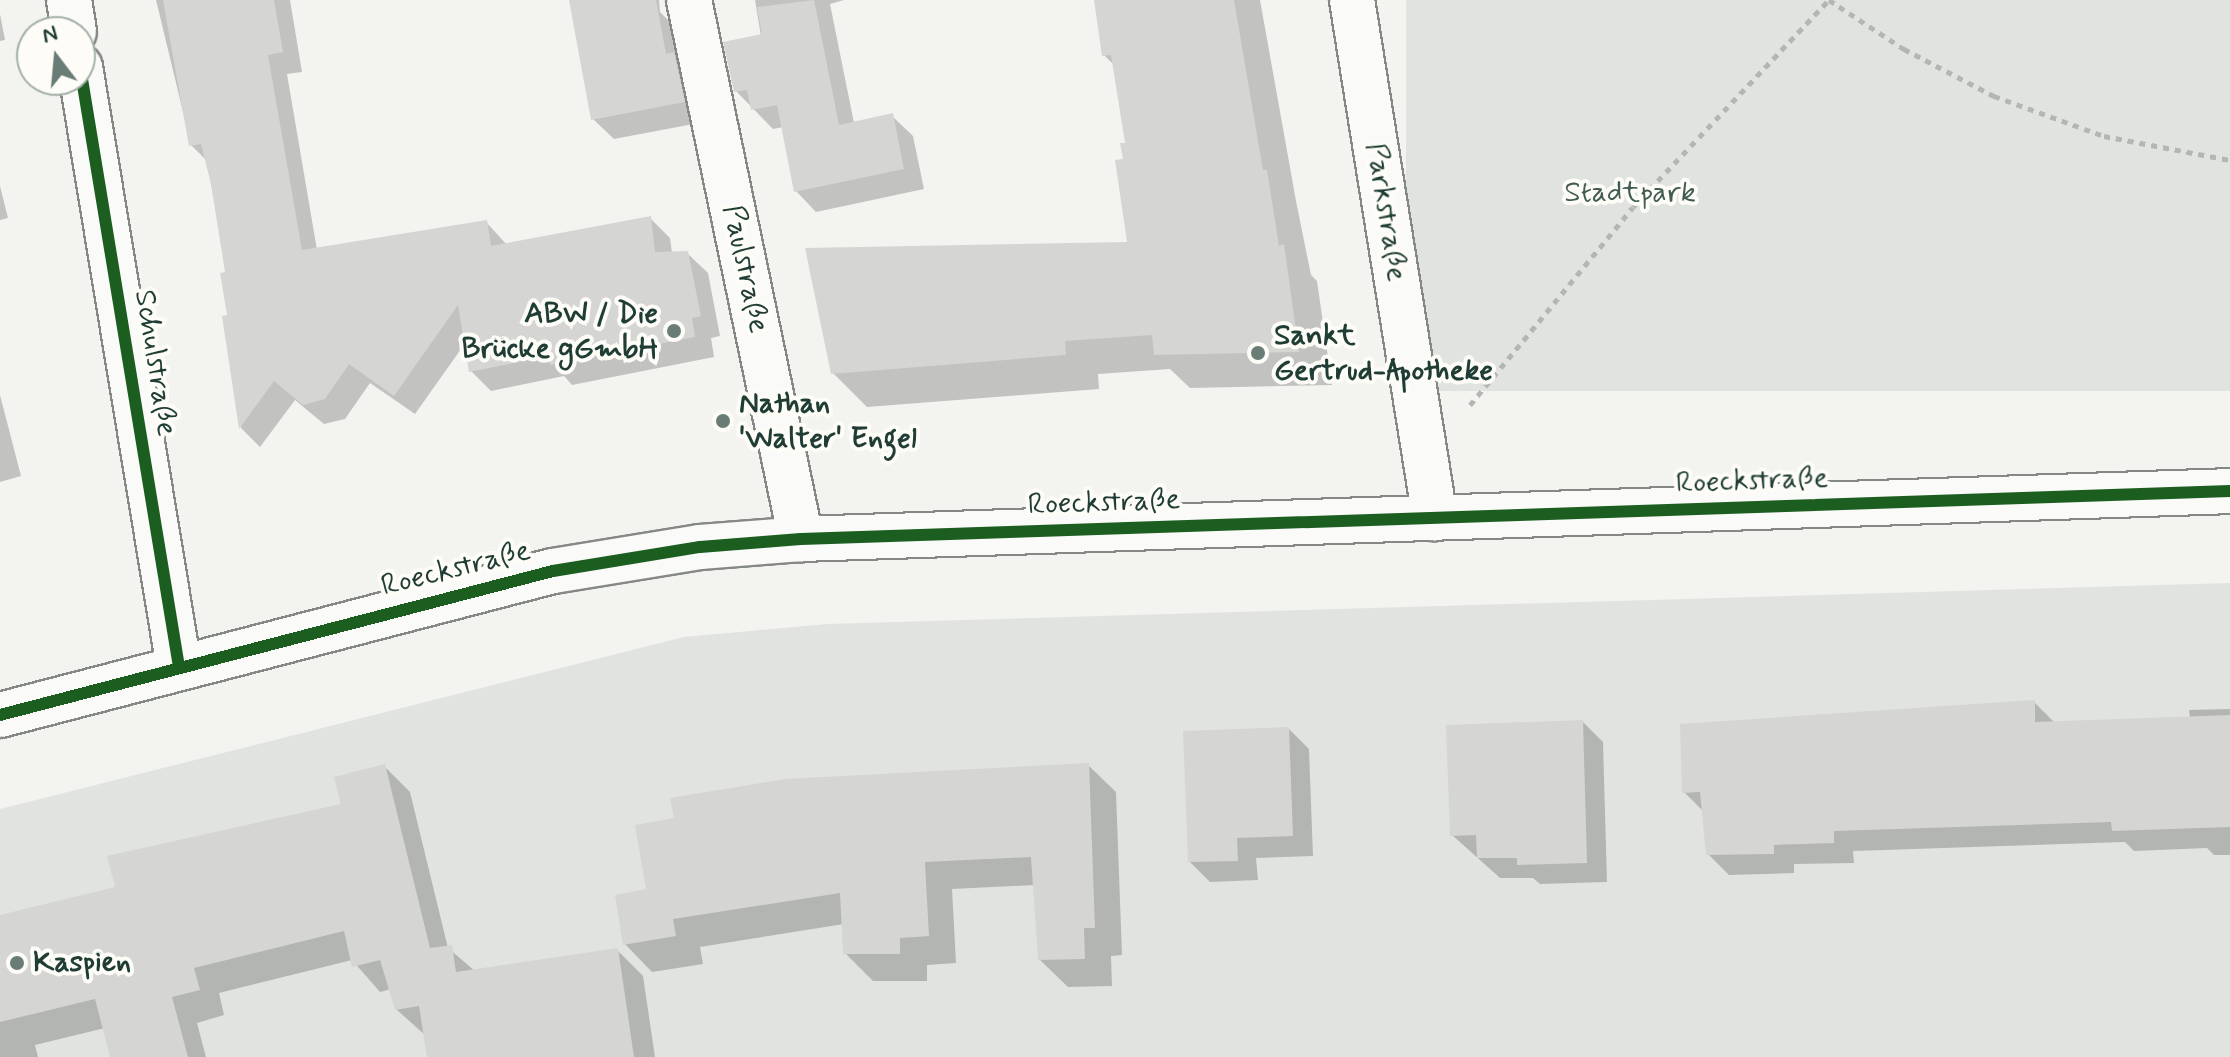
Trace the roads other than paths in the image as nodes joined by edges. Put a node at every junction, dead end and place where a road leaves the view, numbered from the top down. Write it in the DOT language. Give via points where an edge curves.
graph roads {
  1 [pos="689,0"];
  2 [pos="1352,0"];
  3 [pos="85,96"];
  4 [pos="2230,491"];
  5 [pos="1435,518"];
  6 [pos="801,539"];
  7 [pos="179,667"];
  8 [pos="0,715"];
  1 -- 6 [label="main road, Paulstraße"];
  2 -- 5 [label="main road, Parkstraße"];
  3 -- 7 [label="main road, Schulstraße"];
  4 -- 5 [label="main road, Roeckstraße"];
  5 -- 6 [label="main road, Roeckstraße"];
  6 -- 7 [label="main road, Roeckstraße" via="700,547 553,571"];
  7 -- 8 [label="main road, Roeckstraße"];
}
